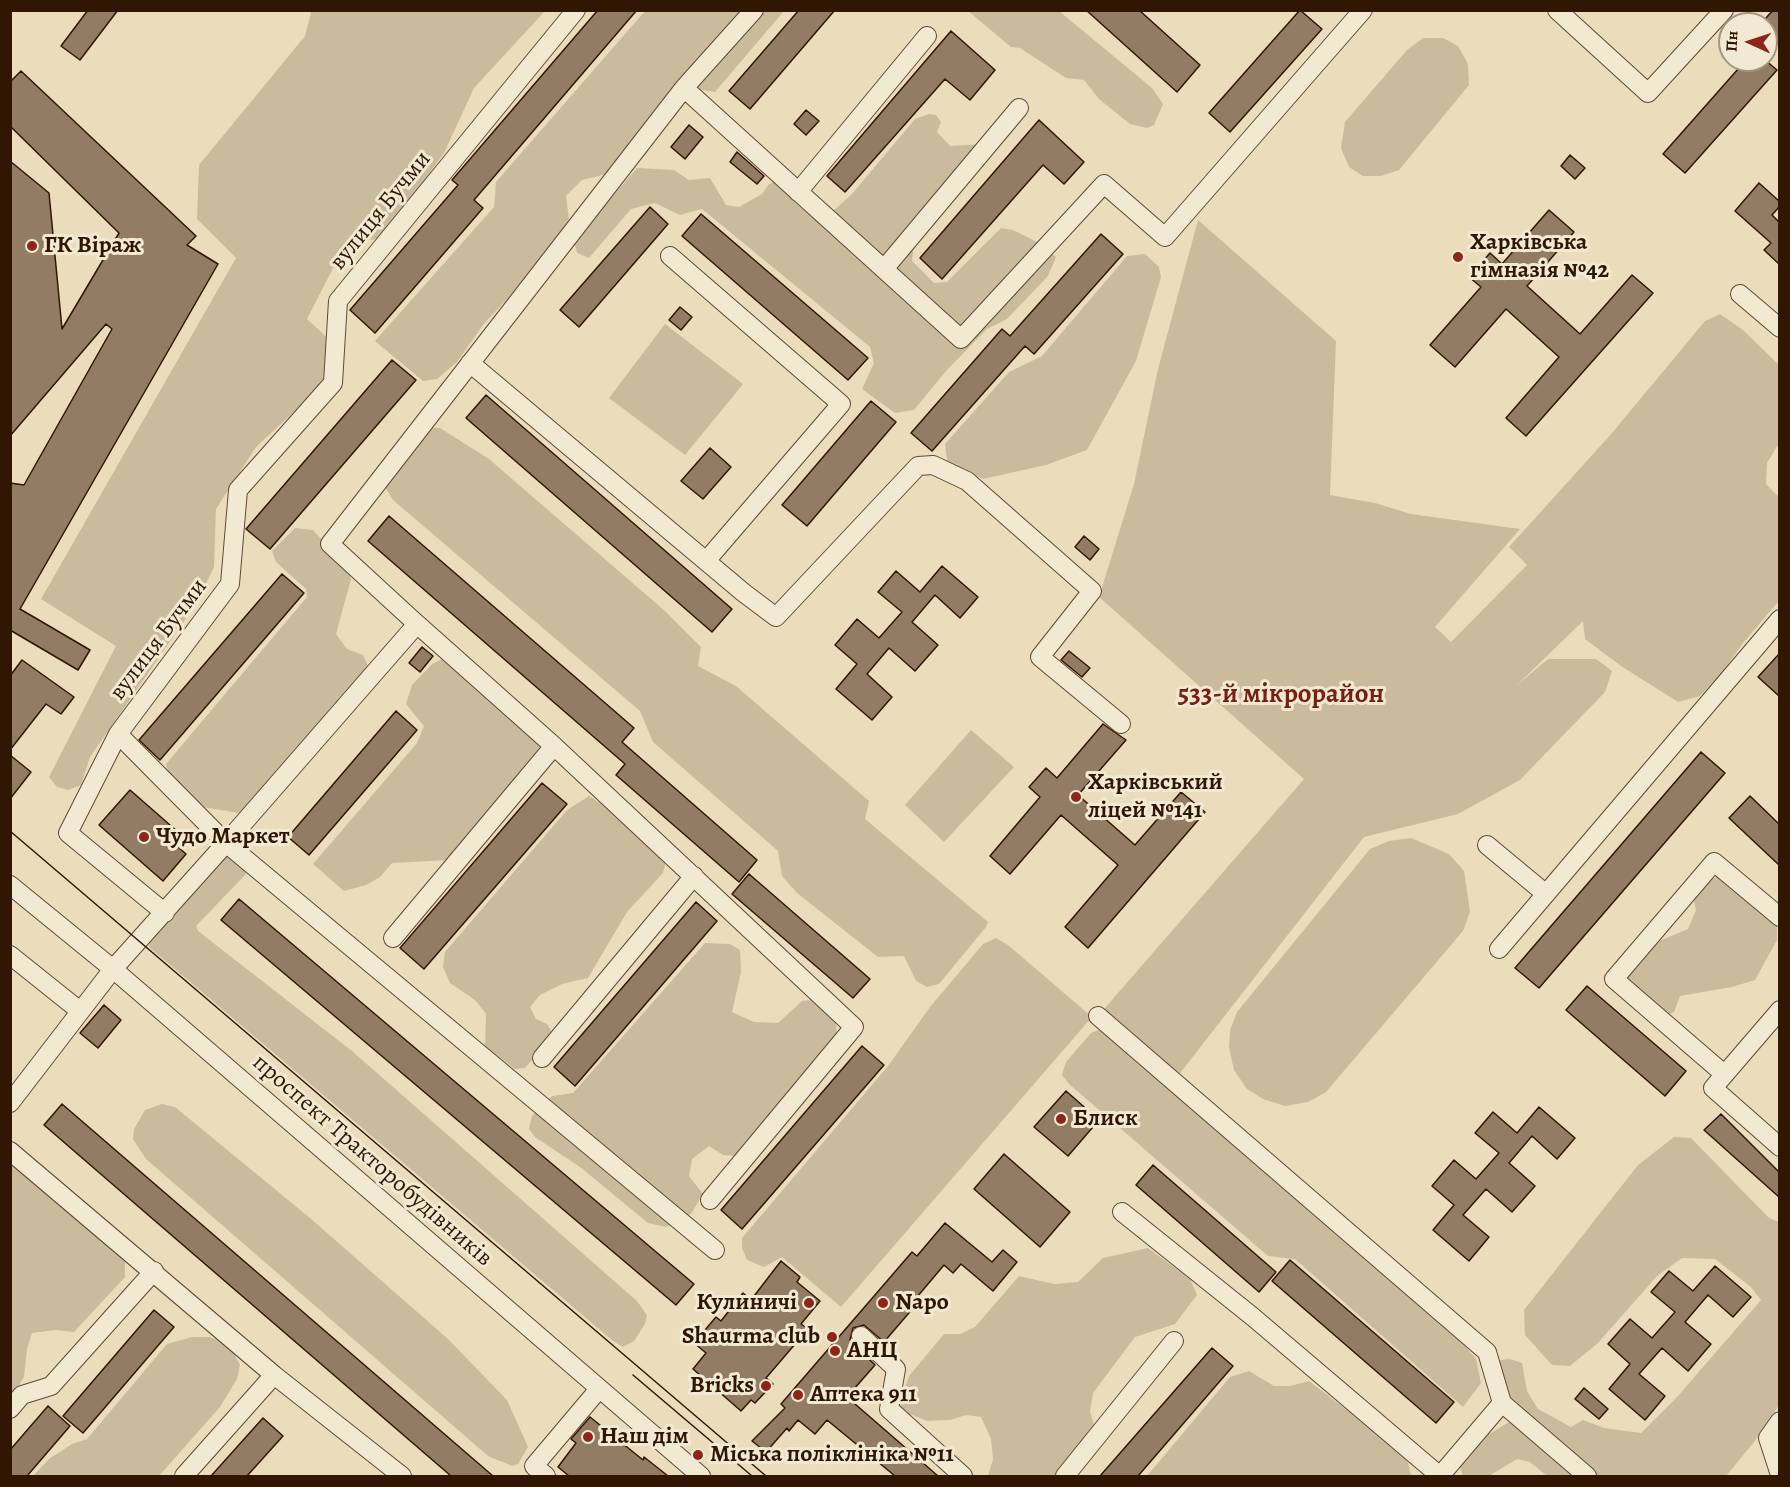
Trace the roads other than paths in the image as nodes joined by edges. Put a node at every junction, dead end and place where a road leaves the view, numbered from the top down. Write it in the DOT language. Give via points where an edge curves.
graph roads {
  1 [pos="576,10"];
  2 [pos="754,10"];
  3 [pos="1363,10"];
  4 [pos="1557,10"];
  5 [pos="1724,10"];
  6 [pos="927,36"];
  7 [pos="684,88"];
  8 [pos="1019,108"];
  9 [pos="798,192"];
  10 [pos="670,256"];
  11 [pos="884,269"];
  12 [pos="1740,294"];
  13 [pos="1779,328"];
  14 [pos="470,363"];
  15 [pos="706,561"];
  16 [pos="1779,618"];
  17 [pos="417,624"];
  18 [pos="1121,724"];
  19 [pos="118,734"];
  20 [pos="554,746"];
  21 [pos="226,843"];
  22 [pos="1487,845"];
  23 [pos="694,876"];
  24 [pos="10,885"];
  25 [pos="1546,894"];
  26 [pos="165,913"];
  27 [pos="1779,916"];
  28 [pos="393,938"];
  29 [pos="1499,949"];
  30 [pos="10,955"];
  31 [pos="113,969"];
  32 [pos="1779,1010"];
  33 [pos="80,1011"];
  34 [pos="1098,1016"];
  35 [pos="542,1058"];
  36 [pos="1724,1074"];
  37 [pos="10,1103"];
  38 [pos="1779,1147"];
  39 [pos="10,1151"];
  40 [pos="710,1200"];
  41 [pos="1122,1212"];
  42 [pos="716,1250"];
  43 [pos="154,1271"];
  44 [pos="861,1336"];
  45 [pos="1174,1341"];
  46 [pos="274,1375"];
  47 [pos="599,1389"];
  48 [pos="1502,1403"];
  49 [pos="10,1409"];
  50 [pos="1779,1421"];
  51 [pos="398,1475"];
  52 [pos="1779,1475"];
  53 [pos="184,1476"];
  54 [pos="546,1476"];
  55 [pos="701,1476"];
  56 [pos="963,1476"];
  57 [pos="1065,1476"];
  58 [pos="1440,1476"];
  59 [pos="1587,1476"];
  1 -- 19 [label="street, вулиця Бучми" via="338,301 333,383 238,490 230,584"];
  2 -- 7 [label="street"];
  3 -- 11 [label="street" via="1165,237 1104,184 960,339"];
  4 -- 5 [label="street" via="1648,93"];
  6 -- 9 [label="street"];
  7 -- 9 [label="street"];
  7 -- 14 [label="street"];
  8 -- 11 [label="street"];
  9 -- 11 [label="street"];
  10 -- 15 [label="street" via="841,404"];
  12 -- 13 [label="street"];
  14 -- 15 [label="street"];
  14 -- 17 [label="street" via="330,544"];
  15 -- 18 [label="street" via="776,616 918,466 933,465 967,481 1092,591 1040,657"];
  16 -- 25 [label="street"];
  17 -- 20 [label="street"];
  17 -- 21 [label="street"];
  19 -- 21 [label="street, вулиця Бучми"];
  19 -- 26 [label="street" via="68,833"];
  20 -- 23 [label="street"];
  20 -- 28 [label="street"];
  21 -- 26 [label="street"];
  21 -- 42 [label="street, вулиця Бучми"];
  22 -- 25 [label="street"];
  23 -- 35 [label="street"];
  23 -- 40 [label="street" via="854,1027"];
  24 -- 31 [label="street, проспект Тракторобудівників"];
  25 -- 29 [label="street"];
  26 -- 31 [label="street"];
  27 -- 36 [label="street" via="1714,862 1614,979"];
  30 -- 33 [label="street"];
  31 -- 33 [label="street"];
  31 -- 47 [label="street, проспект Тракторобудівників"];
  32 -- 36 [label="street"];
  33 -- 37 [label="street"];
  34 -- 48 [label="street" via="1487,1352"];
  36 -- 38 [label="street" via="1713,1088"];
  39 -- 43 [label="street"];
  41 -- 58 [label="street"];
  43 -- 46 [label="street"];
  43 -- 49 [label="street" via="51,1386 22,1395"];
  44 -- 56 [label="street" via="896,1369 889,1409"];
  45 -- 57 [label="street"];
  46 -- 51 [label="street"];
  46 -- 53 [label="street"];
  47 -- 54 [label="street" via="534,1466"];
  47 -- 55 [label="street, проспект Тракторобудівників"];
  48 -- 58 [label="street"];
  48 -- 59 [label="street"];
  50 -- 52 [label="street" via="1768,1438"];
}
